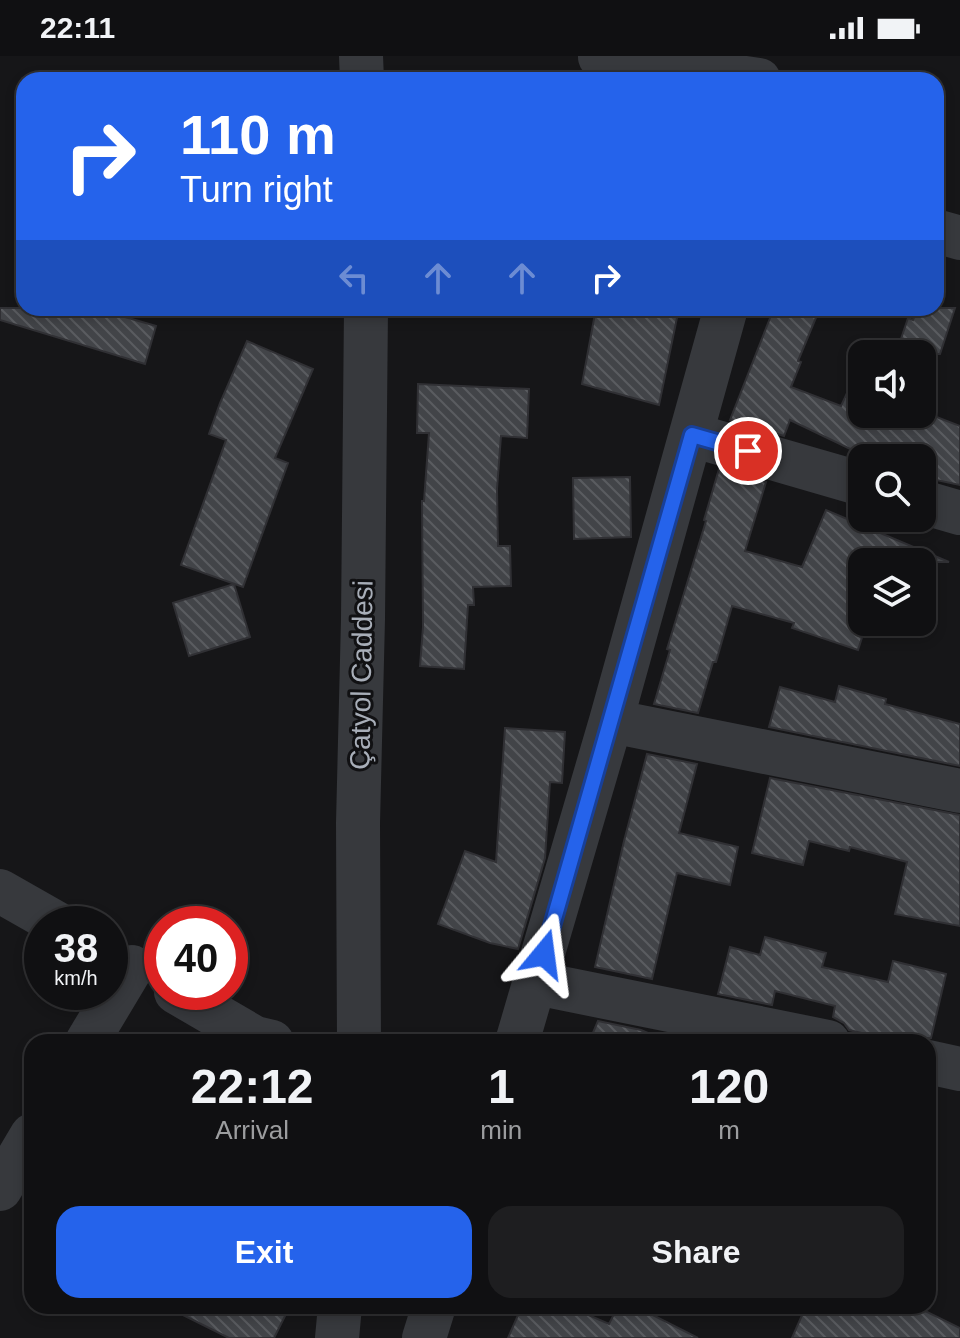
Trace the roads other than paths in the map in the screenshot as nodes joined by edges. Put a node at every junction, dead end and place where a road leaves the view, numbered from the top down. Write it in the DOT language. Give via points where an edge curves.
graph roads {
  1 [pos="591,56"];
  2 [pos="703,72"];
  3 [pos="366,316"];
  4 [pos="724,316"];
  5 [pos="692,435"];
  6 [pos="848,480"];
  7 [pos="936,506"];
  8 [pos="960,513"];
  9 [pos="611,721"];
  10 [pos="960,791"];
  11 [pos="0,891"];
  12 [pos="26,906"];
  13 [pos="135,968"];
  14 [pos="536,983"];
  15 [pos="207,1010"];
  16 [pos="92,1034"];
  17 [pos="248,1034"];
  18 [pos="359,1034"];
  19 [pos="520,1034"];
  20 [pos="788,1034"];
  21 [pos="936,1064"];
  22 [pos="960,1069"];
  23 [pos="24,1148"];
  24 [pos="0,1189"];
  25 [pos="339,1314"];
  26 [pos="432,1314"];
  27 [pos="337,1338"];
  28 [pos="424,1338"];
  1 -- 2 [label="street"];
  3 -- 18 [label="street, Çatyol Caddesi"];
  4 -- 5 [label="street"];
  5 -- 6 [label="street"];
  5 -- 9 [label="street"];
  7 -- 8 [label="street"];
  9 -- 10 [label="street"];
  9 -- 14 [label="street"];
  11 -- 12 [label="street"];
  13 -- 16 [label="street"];
  14 -- 19 [label="street"];
  14 -- 20 [label="street"];
  15 -- 17 [label="street"];
  21 -- 22 [label="street"];
  23 -- 24 [label="street"];
  25 -- 27 [label="street"];
  26 -- 28 [label="street"];
}
